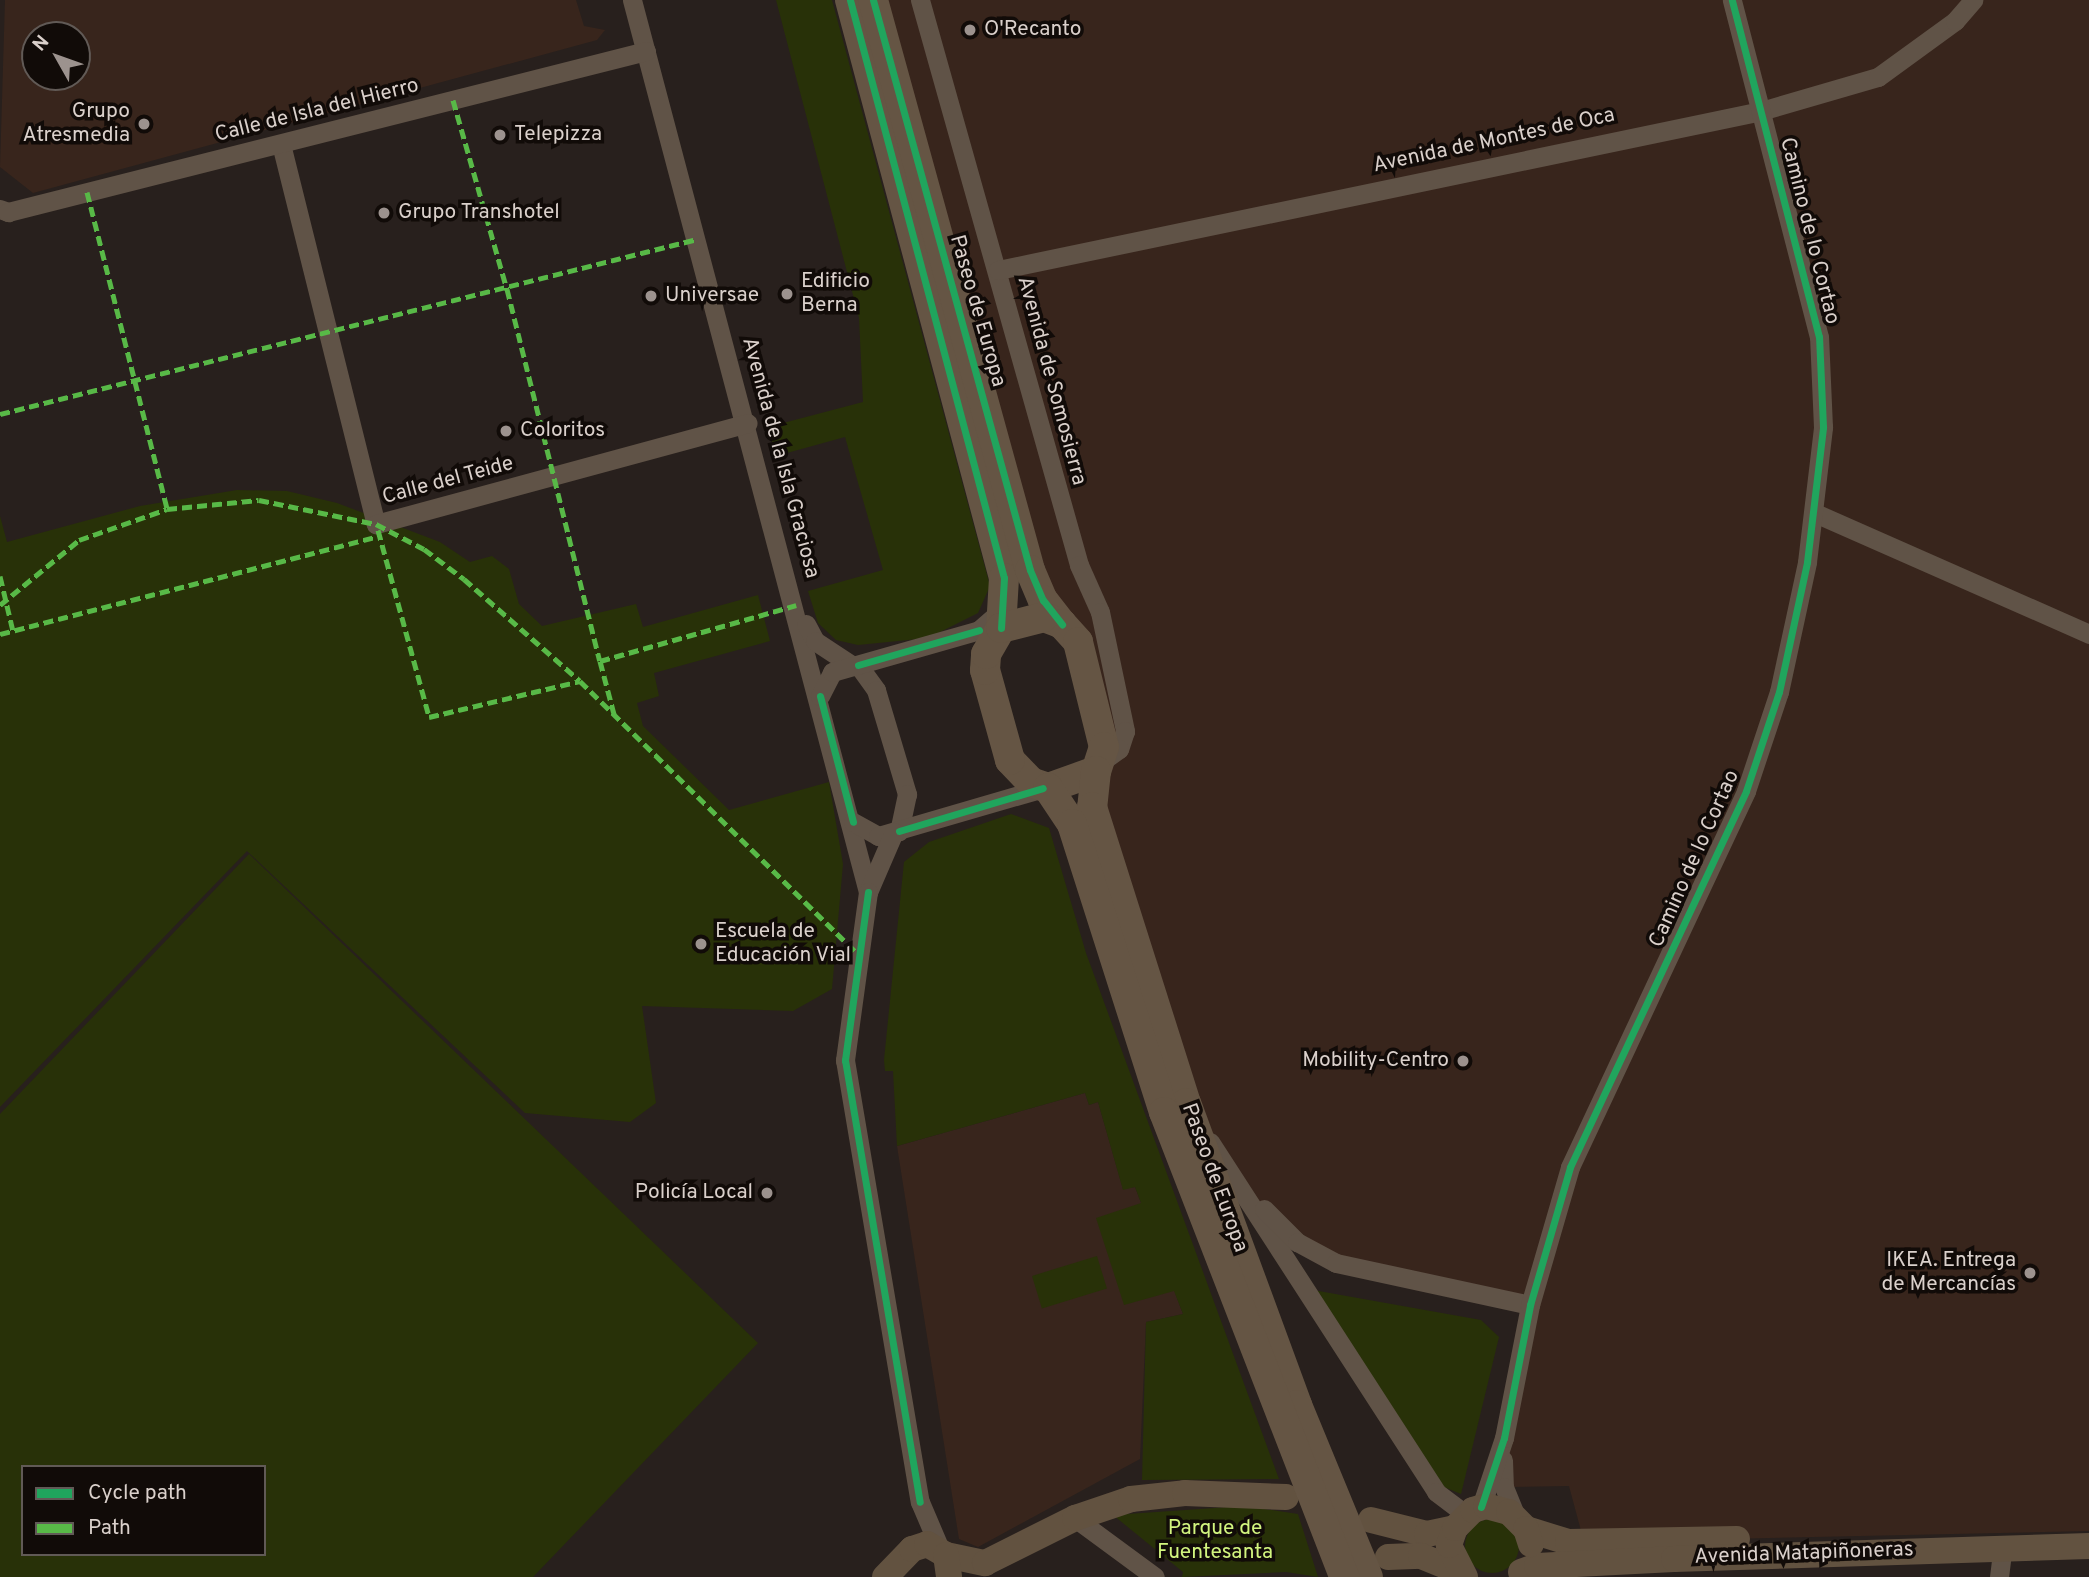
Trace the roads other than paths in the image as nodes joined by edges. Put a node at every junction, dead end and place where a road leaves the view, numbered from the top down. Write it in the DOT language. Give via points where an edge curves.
graph roads {
  1 [pos="632,0"];
  2 [pos="850,0"];
  3 [pos="873,0"];
  4 [pos="920,0"];
  5 [pos="1732,0"];
  6 [pos="1973,0"];
  7 [pos="646,51"];
  8 [pos="1761,111"];
  9 [pos="281,144"];
  10 [pos="0,209"];
  11 [pos="998,270"];
  12 [pos="747,424"];
  13 [pos="1815,513"];
  14 [pos="796,605"];
  15 [pos="1100,612"];
  16 [pos="995,625"];
  17 [pos="1067,628"];
  18 [pos="2089,634"];
  19 [pos="855,666"];
  20 [pos="820,696"];
  21 [pos="1098,767"];
  22 [pos="1046,788"];
  23 [pos="853,822"];
  24 [pos="896,831"];
  25 [pos="868,892"];
  26 [pos="1186,1102"];
  27 [pos="1248,1198"];
  28 [pos="1530,1305"];
  29 [pos="1504,1438"];
  30 [pos="1286,1497"];
  31 [pos="920,1502"];
  32 [pos="1467,1516"];
  33 [pos="1075,1518"];
  34 [pos="1371,1520"];
  35 [pos="1521,1523"];
  36 [pos="2089,1531"];
  37 [pos="2003,1546"];
  38 [pos="2089,1546"];
  39 [pos="945,1560"];
  40 [pos="901,1566"];
  41 [pos="1378,1567"];
  42 [pos="1462,1574"];
  43 [pos="1518,1575"];
  44 [pos="1155,1577"];
  45 [pos="1344,1577"];
  46 [pos="1999,1577"];
  1 -- 7 [label="street, Avenida de la Isla Graciosa"];
  2 -- 16 [label="main road, Paseo de Europa" via="1004,578"];
  3 -- 17 [label="main road, Paseo de Europa" via="1030,570 1043,600"];
  4 -- 11 [label="street, Avenida de Somosierra"];
  5 -- 8 [label="street, Camino de lo Cortao"];
  6 -- 8 [label="street, Avenida de Montes de Oca" via="1955,21 1878,76"];
  7 -- 9 [label="street, Calle de Isla del Hierro"];
  7 -- 12 [label="street, Avenida de la Isla Graciosa"];
  8 -- 11 [label="street, Avenida de Montes de Oca"];
  8 -- 13 [label="street, Camino de lo Cortao" via="1819,337 1823,427"];
  9 -- 10 [label="street, Calle de Isla del Hierro" via="8,212"];
  9 -- 12 [label="street, Calle del Teide" via="376,524"];
  11 -- 15 [label="street, Avenida de Somosierra" via="1079,565"];
  12 -- 14 [label="street, Avenida de la Isla Graciosa"];
  13 -- 18 [label="street"];
  13 -- 28 [label="street, Camino de lo Cortao" via="1779,692 1746,791 1570,1167"];
  14 -- 19 [label="street, Avenida de la Isla Graciosa" via="815,641"];
  14 -- 20 [label="street, Avenida de la Isla Graciosa"];
  15 -- 17 [label="street"];
  15 -- 21 [label="street, Avenida de Somosierra" via="1125,732 1119,749"];
  16 -- 17 [label="main road" via="1032,618"];
  16 -- 19 [label="street"];
  16 -- 22 [label="main road, Paseo de Europa" via="985,670 1010,760"];
  17 -- 21 [label="main road, Paseo de Europa" via="1103,733"];
  19 -- 20 [label="street" via="832,672"];
  19 -- 24 [label="street" via="876,690 907,793"];
  20 -- 23 [label="street, Avenida de la Isla Graciosa"];
  21 -- 22 [label="main road"];
  21 -- 26 [label="main road, Paseo de Europa" via="1092,807"];
  22 -- 24 [label="street"];
  22 -- 45 [label="main road, Paseo de Europa" via="1072,824 1164,1112"];
  23 -- 24 [label="street" via="878,836"];
  23 -- 25 [label="street, Avenida de la Isla Graciosa"];
  24 -- 25 [label="street"];
  25 -- 31 [label="street" via="845,1060"];
  26 -- 27 [label="street"];
  26 -- 41 [label="main road, Paseo de Europa" via="1297,1405"];
  27 -- 28 [label="street" via="1297,1242 1336,1263"];
  27 -- 32 [label="street" via="1436,1492"];
  28 -- 29 [label="street, Camino de lo Cortao"];
  29 -- 32 [label="street, Camino de lo Cortao"];
  29 -- 35 [label="street, Camino de lo Cortao" via="1502,1474"];
  30 -- 33 [label="main road" via="1158,1495"];
  31 -- 39 [label="street"];
  31 -- 40 [label="street"];
  32 -- 34 [label="main road" via="1427,1534"];
  32 -- 35 [label="main road, Avenida Matapiñoneras" via="1502,1508"];
  32 -- 42 [label="main road" via="1449,1545"];
  33 -- 39 [label="main road" via="985,1563"];
  33 -- 44 [label="street"];
  35 -- 36 [label="main road, Avenida Matapiñoneras" via="1568,1542"];
  35 -- 43 [label="main road" via="1531,1548"];
  37 -- 38 [label="main road, Avenida Matapiñoneras"];
  37 -- 43 [label="main road, Avenida Matapiñoneras" via="1545,1566"];
  37 -- 46 [label="street"];
  39 -- 40 [label="main road" via="926,1544"];
  41 -- 42 [label="main road" via="1421,1556"];
}
